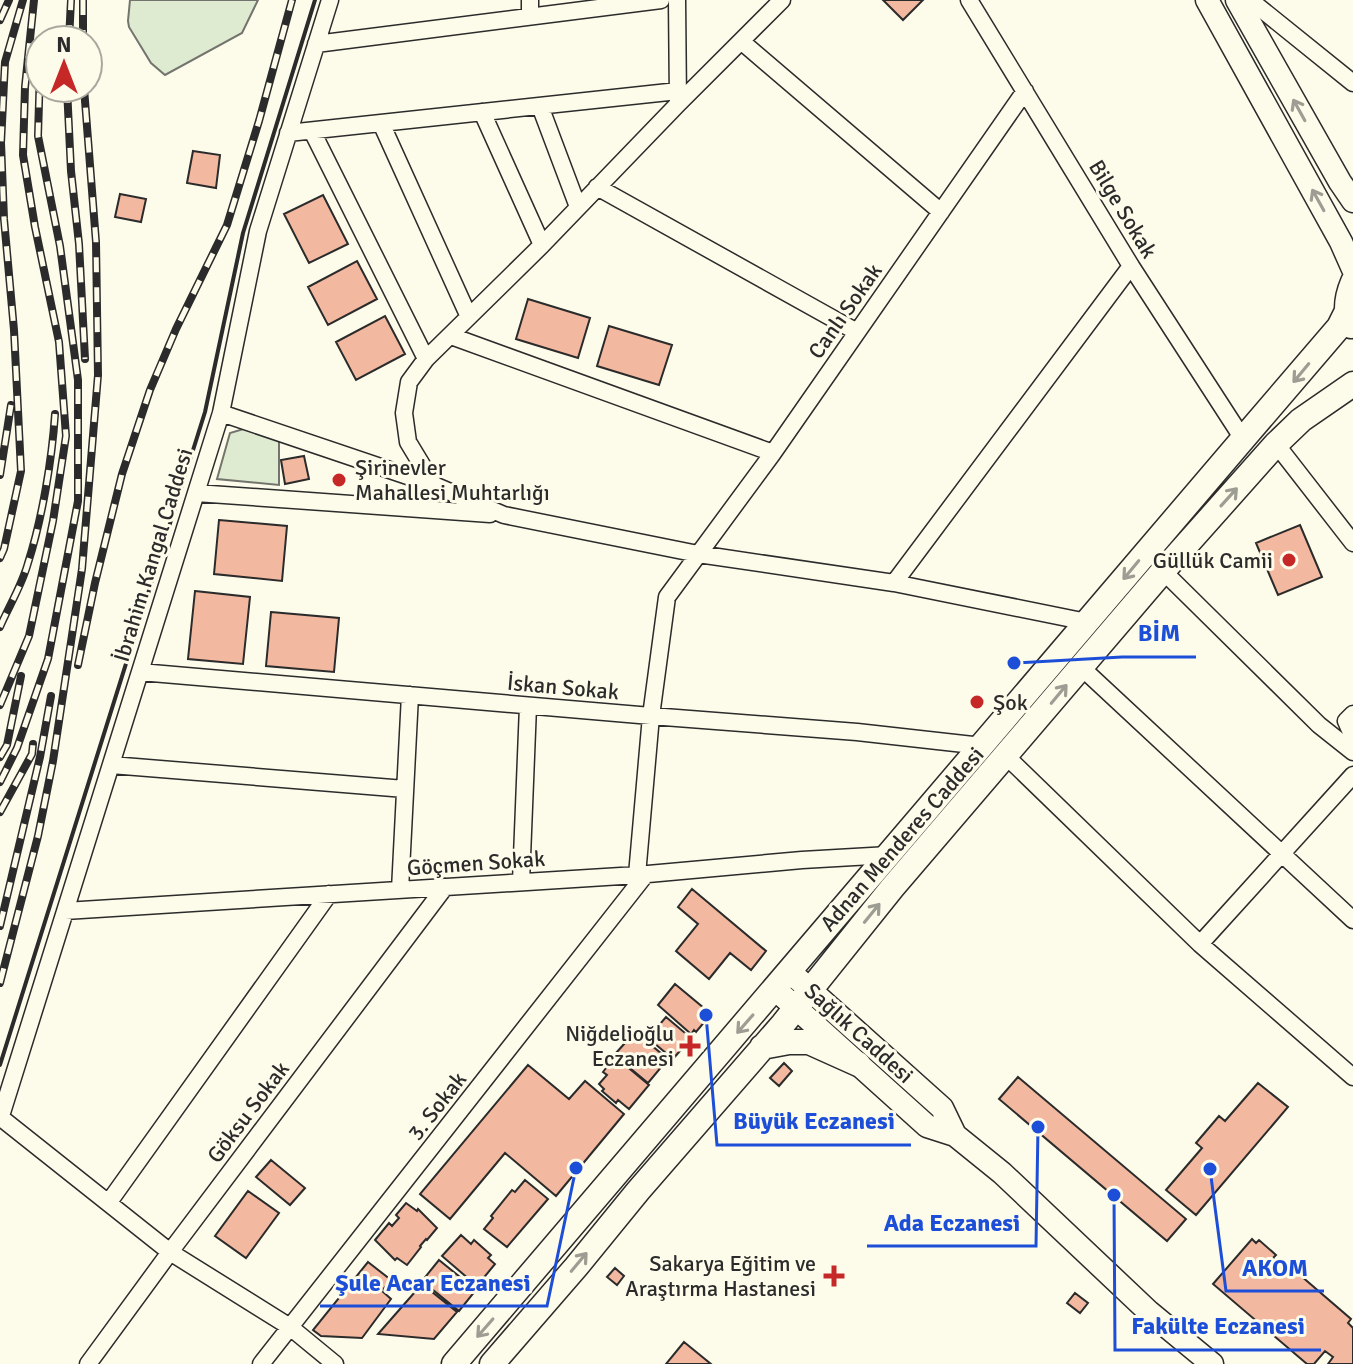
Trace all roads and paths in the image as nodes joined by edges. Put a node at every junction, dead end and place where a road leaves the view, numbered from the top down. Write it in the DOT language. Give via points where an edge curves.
graph roads {
  1 [pos="330,0"];
  2 [pos="661,0"];
  3 [pos="677,0"];
  4 [pos="782,0"];
  5 [pos="969,0"];
  6 [pos="1207,0"];
  7 [pos="1237,0"];
  8 [pos="1250,0"];
  9 [pos="530,8"];
  10 [pos="741,41"];
  11 [pos="316,44"];
  12 [pos="1353,83"];
  13 [pos="1025,91"];
  14 [pos="678,98"];
  15 [pos="540,106"];
  16 [pos="482,112"];
  17 [pos="381,123"];
  18 [pos="312,131"];
  19 [pos="288,133"];
  20 [pos="597,187"];
  21 [pos="1353,201"];
  22 [pos="578,207"];
  23 [pos="941,212"];
  24 [pos="542,245"];
  25 [pos="1131,266"];
  26 [pos="1353,269"];
  27 [pos="1353,282"];
  28 [pos="469,317"];
  29 [pos="1350,321"];
  30 [pos="857,332"];
  31 [pos="451,336"];
  32 [pos="426,359"];
  33 [pos="1353,384"];
  34 [pos="221,413"];
  35 [pos="1243,439"];
  36 [pos="1276,444"];
  37 [pos="773,453"];
  38 [pos="434,485"];
  39 [pos="196,493"];
  40 [pos="504,515"];
  41 [pos="1353,543"];
  42 [pos="698,554"];
  43 [pos="1163,571"];
  44 [pos="894,583"];
  45 [pos="1087,622"];
  46 [pos="1081,667"];
  47 [pos="140,672"];
  48 [pos="410,695"];
  49 [pos="528,706"];
  50 [pos="1353,714"];
  51 [pos="651,716"];
  52 [pos="1353,737"];
  53 [pos="982,746"];
  54 [pos="1353,752"];
  55 [pos="1006,756"];
  56 [pos="111,765"];
  57 [pos="1353,775"];
  58 [pos="405,789"];
  59 [pos="1281,854"];
  60 [pos="889,855"];
  61 [pos="642,875"];
  62 [pos="521,882"];
  63 [pos="445,887"];
  64 [pos="400,890"];
  65 [pos="329,894"];
  66 [pos="65,911"];
  67 [pos="1353,920"];
  68 [pos="847,944"];
  69 [pos="1200,944"];
  70 [pos="782,980"];
  71 [pos="803,998"];
  72 [pos="852,1026"];
  73 [pos="762,1047"];
  74 [pos="858,1064"];
  75 [pos="1353,1077"];
  76 [pos="0,1118"];
  77 [pos="955,1135"];
  78 [pos="109,1202"];
  79 [pos="170,1252"];
  80 [pos="290,1327"];
  81 [pos="88,1364"];
  82 [pos="261,1364"];
  83 [pos="335,1364"];
  84 [pos="454,1364"];
  85 [pos="492,1364"];
  86 [pos="1212,1364"];
  1 -- 11 [label="street, İbrahim Kangal Caddesi"];
  2 -- 9 [label="street"];
  3 -- 14 [label="street"];
  4 -- 10 [label="street"];
  5 -- 13 [label="street, Bilge Sokak"];
  26 -- 6 [label="main road, one-way"];
  21 -- 7 [label="main road, one-way"];
  8 -- 12 [label="street"];
  9 -- 11 [label="street"];
  10 -- 14 [label="street"];
  10 -- 23 [label="street"];
  11 -- 19 [label="street, İbrahim Kangal Caddesi"];
  13 -- 23 [label="street, Canlı Sokak"];
  13 -- 25 [label="street, Bilge Sokak"];
  14 -- 15 [label="street"];
  14 -- 20 [label="street"];
  15 -- 16 [label="street"];
  15 -- 22 [label="street"];
  16 -- 17 [label="street"];
  16 -- 24 [label="street"];
  17 -- 18 [label="street"];
  17 -- 28 [label="street"];
  18 -- 19 [label="street"];
  18 -- 32 [label="street"];
  19 -- 34 [label="street, İbrahim Kangal Caddesi" via="258,231"];
  20 -- 22 [label="street"];
  20 -- 30 [label="street"];
  22 -- 24 [label="street"];
  23 -- 30 [label="street, Canlı Sokak"];
  24 -- 28 [label="street"];
  25 -- 35 [label="street, Bilge Sokak"];
  25 -- 44 [label="street"];
  27 -- 29 [label="main road" via="1347,302"];
  28 -- 31 [label="street"];
  29 -- 35 [label="main road, Adnan Menderes Caddesi, one-way"];
  30 -- 37 [label="street, Canlı Sokak"];
  31 -- 32 [label="street"];
  31 -- 37 [label="street"];
  32 -- 38 [label="street" via="409,382 404,413 408,442"];
  33 -- 36 [label="main road, Adnan Menderes Caddesi"];
  34 -- 38 [label="street"];
  34 -- 39 [label="street, İbrahim Kangal Caddesi"];
  35 -- 45 [label="main road, Adnan Menderes Caddesi, one-way"];
  36 -- 41 [label="street"];
  43 -- 36 [label="main road, Adnan Menderes Caddesi, one-way"];
  37 -- 42 [label="street, Canlı Sokak"];
  38 -- 40 [label="street"];
  39 -- 40 [label="street"];
  39 -- 47 [label="street, İbrahim Kangal Caddesi"];
  40 -- 42 [label="street"];
  42 -- 44 [label="street"];
  42 -- 51 [label="street, Canlı Sokak" via="667,597"];
  43 -- 46 [label="main road, Adnan Menderes Caddesi"];
  43 -- 54 [label="street"];
  44 -- 45 [label="street"];
  45 -- 53 [label="main road, Adnan Menderes Caddesi"];
  55 -- 46 [label="main road, Adnan Menderes Caddesi, one-way"];
  46 -- 59 [label="street"];
  47 -- 48 [label="street, İskan Sokak"];
  47 -- 56 [label="street, İbrahim Kangal Caddesi"];
  48 -- 49 [label="street, İskan Sokak"];
  48 -- 58 [label="street"];
  49 -- 51 [label="street, İskan Sokak"];
  49 -- 62 [label="street"];
  50 -- 52 [label="street" via="1346,721"];
  51 -- 53 [label="street, İskan Sokak"];
  51 -- 61 [label="street, Canlı Sokak"];
  53 -- 60 [label="main road, Adnan Menderes Caddesi"];
  68 -- 55 [label="main road, Adnan Menderes Caddesi, one-way"];
  55 -- 69 [label="street"];
  56 -- 58 [label="street"];
  56 -- 66 [label="street, İbrahim Kangal Caddesi"];
  57 -- 59 [label="street"];
  58 -- 64 [label="street"];
  59 -- 67 [label="street"];
  59 -- 69 [label="street"];
  60 -- 61 [label="street, Göçmen Sokak"];
  60 -- 70 [label="main road, Adnan Menderes Caddesi"];
  61 -- 62 [label="street, Göçmen Sokak"];
  61 -- 80 [label="street, 3. Sokak"];
  62 -- 63 [label="street, Göçmen Sokak"];
  63 -- 64 [label="street, Göçmen Sokak"];
  63 -- 79 [label="street, Göksu Sokak"];
  64 -- 65 [label="street, Göçmen Sokak"];
  65 -- 66 [label="street, Göçmen Sokak"];
  65 -- 78 [label="street"];
  66 -- 76 [label="street, İbrahim Kangal Caddesi"];
  68 -- 71 [label="main road, Adnan Menderes Caddesi"];
  68 -- 72 [label="main road" via="830,989"];
  69 -- 75 [label="street"];
  70 -- 71 [label="main road, Sağlık Caddesi"];
  70 -- 84 [label="main road, Adnan Menderes Caddesi, one-way"];
  71 -- 72 [label="main road, Sağlık Caddesi"];
  71 -- 73 [label="main road, Adnan Menderes Caddesi"];
  71 -- 74 [label="main road, Sağlık Caddesi"];
  72 -- 77 [label="main road, Sağlık Caddesi" via="942,1108"];
  73 -- 74 [label="main road" via="809,1042"];
  85 -- 73 [label="main road, Adnan Menderes Caddesi, one-way"];
  74 -- 77 [label="main road, Sağlık Caddesi" via="927,1126"];
  76 -- 78 [label="street"];
  77 -- 86 [label="main road, Sağlık Caddesi"];
  78 -- 79 [label="street"];
  79 -- 80 [label="street"];
  79 -- 81 [label="street, Göksu Sokak"];
  80 -- 82 [label="street, 3. Sokak"];
  80 -- 83 [label="street"];
}
